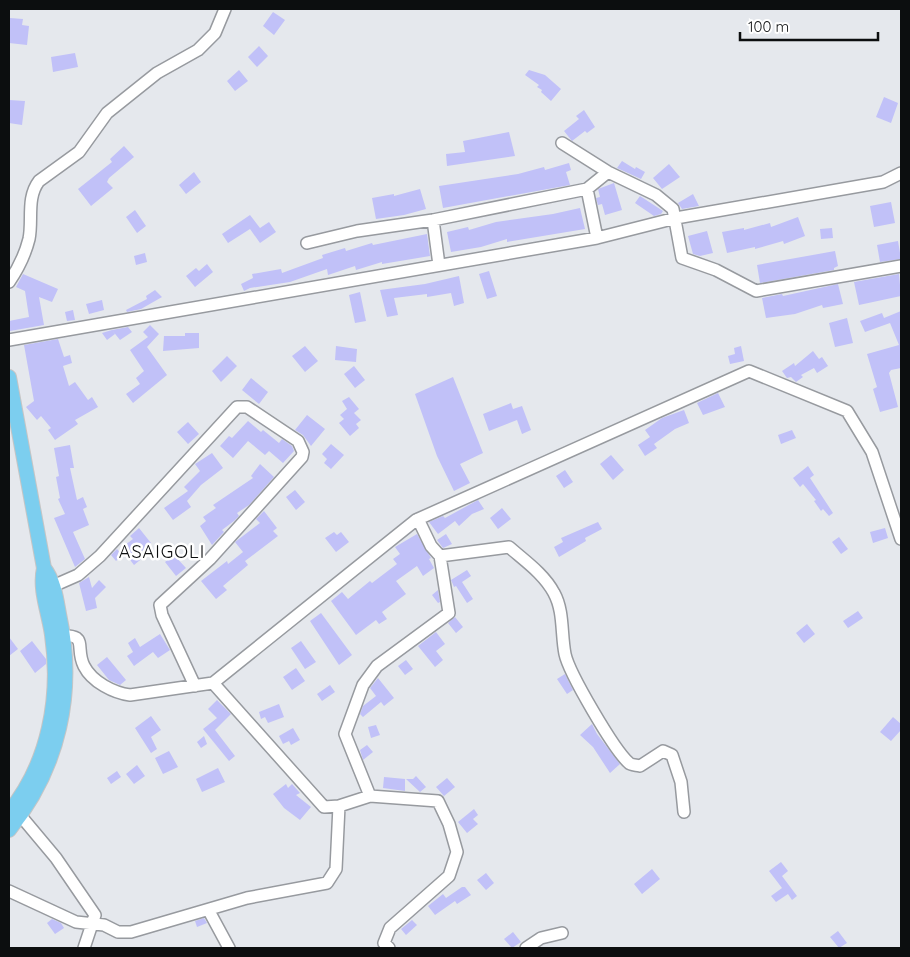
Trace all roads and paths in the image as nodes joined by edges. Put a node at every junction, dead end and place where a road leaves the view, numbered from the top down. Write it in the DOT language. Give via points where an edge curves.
graph roads {
  1 [pos="225,9"];
  2 [pos="562,143"];
  3 [pos="608,172"];
  4 [pos="901,173"];
  5 [pos="587,189"];
  6 [pos="676,218"];
  7 [pos="433,220"];
  8 [pos="597,238"];
  9 [pos="307,243"];
  10 [pos="439,265"];
  11 [pos="901,266"];
  12 [pos="9,282"];
  13 [pos="9,340"];
  14 [pos="9,377"];
  15 [pos="10,394"];
  16 [pos="418,519"];
  17 [pos="901,539"];
  18 [pos="440,556"];
  19 [pos="44,568"];
  20 [pos="53,586"];
  21 [pos="57,636"];
  22 [pos="213,684"];
  23 [pos="195,686"];
  24 [pos="370,796"];
  25 [pos="339,806"];
  26 [pos="684,812"];
  27 [pos="14,813"];
  28 [pos="9,830"];
  29 [pos="9,891"];
  30 [pos="209,911"];
  31 [pos="94,924"];
  32 [pos="562,933"];
  33 [pos="84,948"];
  34 [pos="229,948"];
  35 [pos="389,948"];
  36 [pos="526,948"];
  1 -- 12 [label="street" via="215,33 198,50 157,73 107,113 79,152 39,181 30,207 29,237 23,258"];
  2 -- 3 [label="street"];
  3 -- 5 [label="street"];
  3 -- 6 [label="street" via="656,195 673,209"];
  4 -- 6 [label="street" via="883,182"];
  5 -- 7 [label="street"];
  5 -- 8 [label="street"];
  6 -- 8 [label="street"];
  6 -- 11 [label="street" via="682,258 716,270 756,291"];
  7 -- 9 [label="street" via="357,231"];
  7 -- 10 [label="street"];
  8 -- 10 [label="street"];
  10 -- 13 [label="street"];
  14 -- 15 [label="main road"];
  15 -- 19 [label="main road"];
  16 -- 17 [label="street" via="749,371 847,411 872,452"];
  16 -- 18 [label="street" via="431,546"];
  16 -- 22 [label="street"];
  18 -- 24 [label="street" via="449,613 377,666 363,685 345,734"];
  18 -- 26 [label="street" via="509,547 541,574 558,604 565,655 582,692 630,764 640,766 663,751 672,755 681,782"];
  19 -- 20 [label="main road" via="52,578"];
  19 -- 21 [label="main road" via="41,580"];
  20 -- 21 [label="main road"];
  20 -- 23 [label="street" via="78,575 100,556 236,407 248,407 298,441 302,446 302,458 210,560 160,605"];
  21 -- 23 [label="street" via="74,636 78,640 84,666 96,680 118,694"];
  21 -- 27 [label="main road" via="66,686 56,743 41,782"];
  22 -- 23 [label="street"];
  22 -- 25 [label="street" via="324,807"];
  24 -- 25 [label="street"];
  24 -- 35 [label="street" via="438,800 457,852 449,876 390,928 384,943"];
  25 -- 30 [label="street" via="336,868 327,883 247,898"];
  27 -- 28 [label="main road"];
  27 -- 31 [label="street" via="83,895 96,915"];
  29 -- 31 [label="street" via="76,922"];
  30 -- 31 [label="street" via="131,932 118,932"];
  30 -- 34 [label="street"];
  31 -- 33 [label="street"];
  32 -- 36 [label="street" via="541,938"];
}
